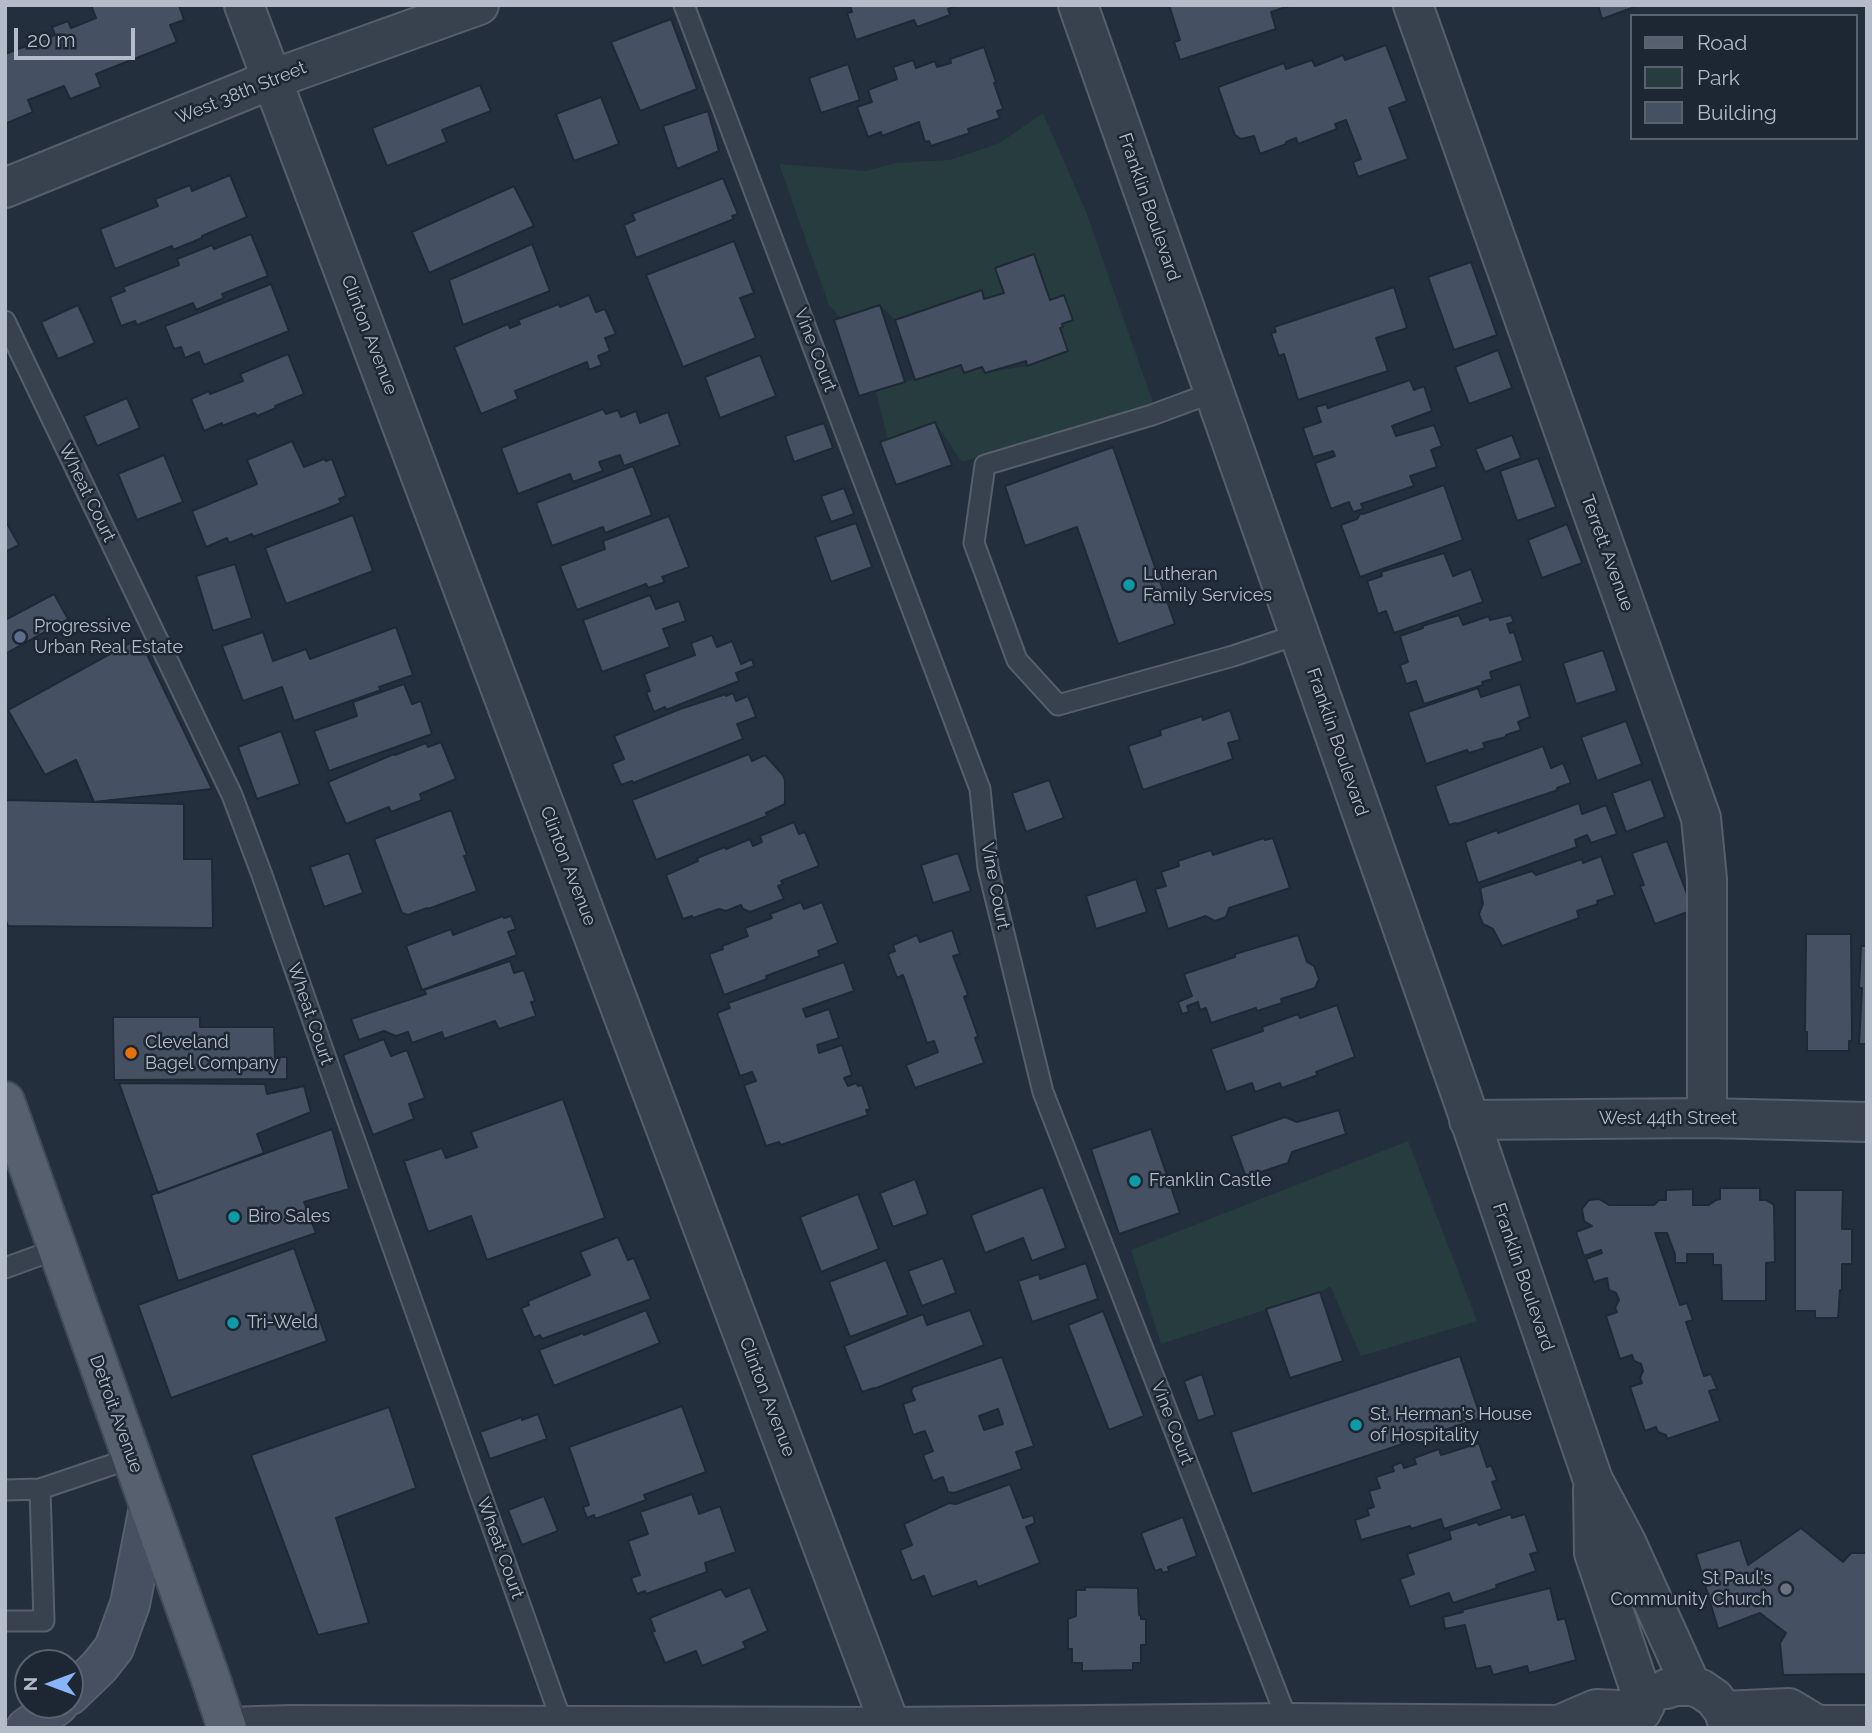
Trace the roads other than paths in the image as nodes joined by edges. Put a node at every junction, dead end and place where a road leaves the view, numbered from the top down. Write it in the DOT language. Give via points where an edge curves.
graph roads {
  1 [pos="244,5"];
  2 [pos="479,5"];
  3 [pos="684,5"];
  4 [pos="1078,5"];
  5 [pos="1413,5"];
  6 [pos="273,79"];
  7 [pos="5,188"];
  8 [pos="5,321"];
  9 [pos="1214,392"];
  10 [pos="1299,634"];
  11 [pos="5,1101"];
  12 [pos="1707,1118"];
  13 [pos="1469,1119"];
  14 [pos="1867,1122"];
  15 [pos="57,1249"];
  16 [pos="5,1268"];
  17 [pos="132,1458"];
  18 [pos="1593,1480"];
  19 [pos="40,1489"];
  20 [pos="5,1490"];
  21 [pos="149,1507"];
  22 [pos="5,1621"];
  23 [pos="84,1681"];
  24 [pos="1691,1686"];
  25 [pos="1641,1715"];
  26 [pos="1727,1719"];
  27 [pos="1867,1725"];
  28 [pos="1290,1726"];
  29 [pos="1562,1726"];
  30 [pos="1814,1726"];
  31 [pos="217,1728"];
  32 [pos="227,1728"];
  33 [pos="564,1728"];
  34 [pos="891,1728"];
  1 -- 6 [label="street, Clinton Avenue"];
  2 -- 6 [label="street, West 38th Street"];
  3 -- 28 [label="lane, Vine Court" via="980,789 988,868 1043,1092"];
  4 -- 9 [label="street, Franklin Boulevard"];
  5 -- 12 [label="street, Terrett Avenue" via="1701,818 1707,879"];
  6 -- 7 [label="street, West 38th Street"];
  6 -- 34 [label="street, Clinton Avenue"];
  8 -- 33 [label="lane, Wheat Court" via="232,795"];
  9 -- 10 [label="street, Franklin Boulevard"];
  9 -- 10 [label="lane" via="985,465 974,542 1017,660 1058,705"];
  10 -- 13 [label="street, Franklin Boulevard"];
  11 -- 15 [label="main road, Detroit Avenue"];
  12 -- 13 [label="street, West 44th Street"];
  12 -- 14 [label="street, West 44th Street"];
  13 -- 18 [label="street, Franklin Boulevard"];
  15 -- 16 [label="lane"];
  15 -- 17 [label="main road, Detroit Avenue"];
  17 -- 19 [label="lane"];
  17 -- 21 [label="main road, Detroit Avenue"];
  18 -- 24 [label="street, Franklin Boulevard"];
  18 -- 25 [label="street, Franklin Boulevard" via="1594,1553"];
  19 -- 20 [label="lane"];
  19 -- 22 [label="lane" via="44,1621"];
  21 -- 23 [label="main road" via="122,1627 114,1648"];
  21 -- 32 [label="main road, Detroit Avenue"];
  24 -- 25 [label="street" via="1660,1692"];
  24 -- 26 [label="street" via="1714,1698"];
  25 -- 29 [label="street" via="1596,1709"];
  26 -- 30 [label="street" via="1789,1708"];
  27 -- 30 [label="street"];
  28 -- 29 [label="street"];
  28 -- 34 [label="street"];
  31 -- 32 [label="main road"];
  32 -- 33 [label="street"];
  33 -- 34 [label="street"];
}
